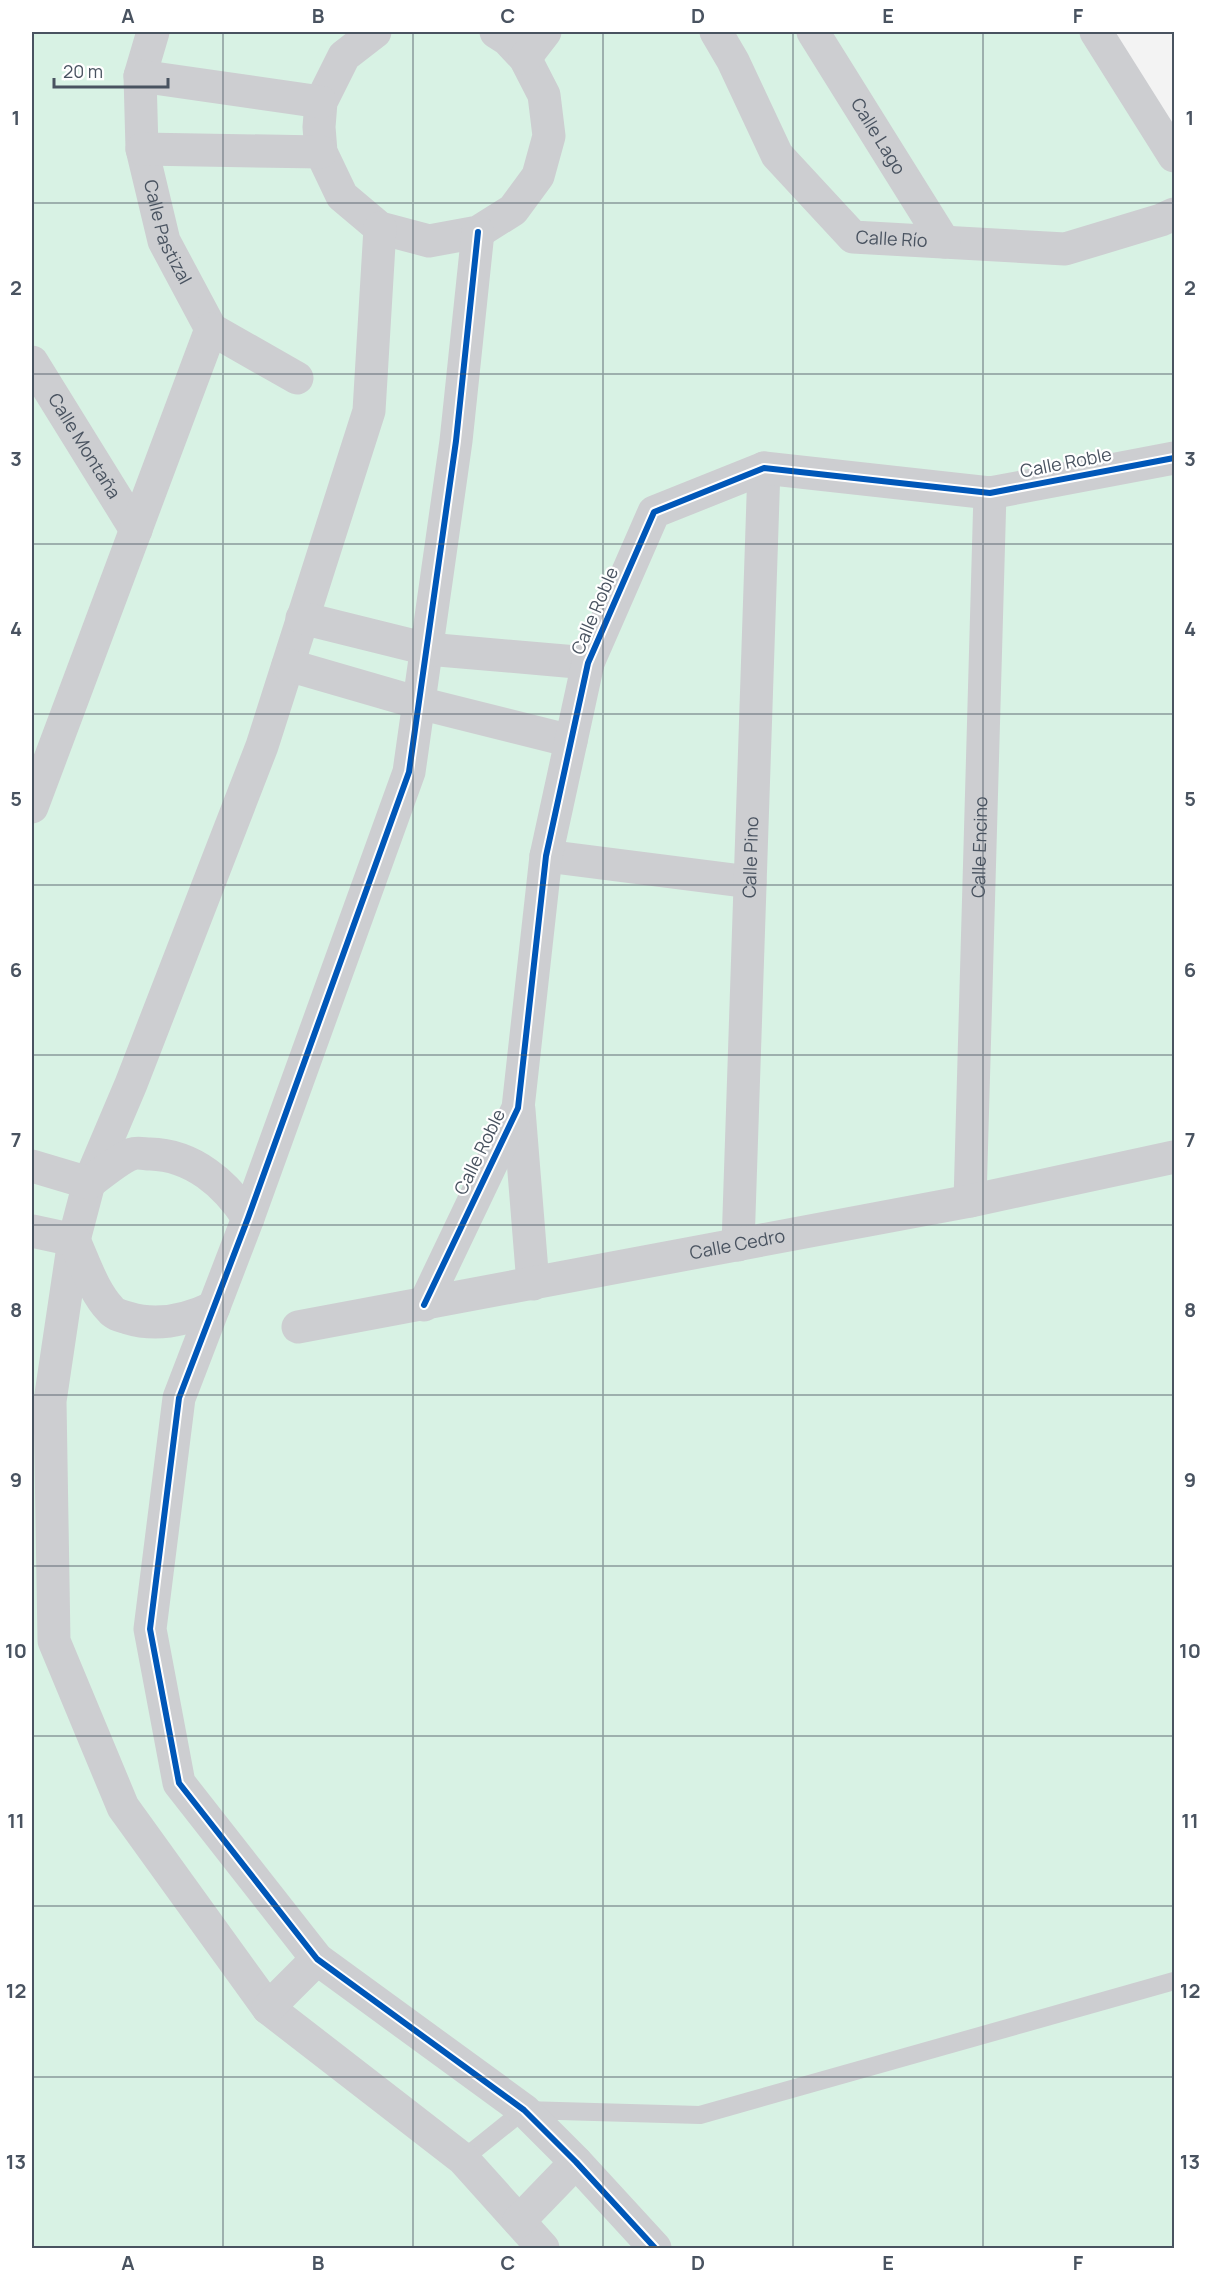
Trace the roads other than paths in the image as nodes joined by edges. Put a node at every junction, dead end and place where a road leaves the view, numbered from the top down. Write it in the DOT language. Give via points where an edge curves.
graph roads {
  1 [pos="153,32"];
  2 [pos="375,32"];
  3 [pos="496,32"];
  4 [pos="545,32"];
  5 [pos="716,32"];
  6 [pos="813,32"];
  7 [pos="1096,32"];
  8 [pos="525,58"];
  9 [pos="140,76"];
  10 [pos="321,102"];
  11 [pos="142,149"];
  12 [pos="321,152"];
  13 [pos="1174,156"];
  14 [pos="1174,214"];
  15 [pos="380,228"];
  16 [pos="478,232"];
  17 [pos="944,242"];
  18 [pos="211,329"];
  19 [pos="32,362"];
  20 [pos="297,378"];
  21 [pos="1174,458"];
  22 [pos="764,468"];
  23 [pos="990,493"];
  24 [pos="136,530"];
  25 [pos="302,618"];
  26 [pos="427,649"];
  27 [pos="588,663"];
  28 [pos="288,665"];
  29 [pos="419,704"];
  30 [pos="571,741"];
  31 [pos="32,807"];
  32 [pos="546,856"];
  33 [pos="750,882"];
  34 [pos="518,1108"];
  35 [pos="1174,1157"];
  36 [pos="32,1166"];
  37 [pos="89,1183"];
  38 [pos="970,1201"];
  39 [pos="248,1218"];
  40 [pos="32,1231"];
  41 [pos="74,1240"];
  42 [pos="738,1245"];
  43 [pos="533,1284"];
  44 [pos="424,1305"];
  45 [pos="214,1307"];
  46 [pos="298,1327"];
  47 [pos="316,1959"];
  48 [pos="1174,1980"];
  49 [pos="268,2008"];
  50 [pos="524,2110"];
  51 [pos="463,2159"];
  52 [pos="576,2162"];
  53 [pos="519,2221"];
  54 [pos="543,2248"];
  55 [pos="655,2248"];
  1 -- 9 [label="street, Calle Pastizal"];
  2 -- 10 [label="street" via="344,56"];
  3 -- 8 [label="street"];
  4 -- 8 [label="street"];
  5 -- 17 [label="street, Calle Río" via="734,61 777,155 853,237"];
  6 -- 17 [label="street, Calle Lago"];
  7 -- 13 [label="street"];
  8 -- 16 [label="street" via="544,95 549,136 538,176 513,210"];
  9 -- 10 [label="street"];
  9 -- 11 [label="street, Calle Pastizal"];
  10 -- 12 [label="street"];
  11 -- 12 [label="street"];
  11 -- 18 [label="street, Calle Pastizal" via="164,241"];
  12 -- 15 [label="street" via="342,196"];
  14 -- 17 [label="street, Calle Río" via="1065,249"];
  15 -- 16 [label="street" via="429,241"];
  15 -- 25 [label="street" via="369,411"];
  16 -- 26 [label="street" via="456,441"];
  18 -- 20 [label="street"];
  18 -- 24 [label="street"];
  19 -- 24 [label="street, Calle Montaña"];
  21 -- 23 [label="street, Calle Roble"];
  22 -- 23 [label="street, Calle Roble"];
  22 -- 27 [label="street, Calle Roble" via="654,512"];
  22 -- 33 [label="street, Calle Pino"];
  23 -- 38 [label="street, Calle Encino"];
  24 -- 31 [label="street"];
  25 -- 26 [label="street"];
  25 -- 28 [label="street"];
  26 -- 27 [label="street"];
  26 -- 29 [label="street"];
  27 -- 30 [label="street, Calle Roble"];
  28 -- 29 [label="street"];
  28 -- 37 [label="street" via="253,768"];
  29 -- 30 [label="street"];
  29 -- 39 [label="street" via="409,772"];
  30 -- 32 [label="street, Calle Roble"];
  32 -- 33 [label="street"];
  32 -- 34 [label="street, Calle Roble"];
  33 -- 42 [label="street, Calle Pino"];
  34 -- 43 [label="street"];
  34 -- 44 [label="street, Calle Roble"];
  35 -- 38 [label="street, Calle Cedro"];
  36 -- 37 [label="street"];
  37 -- 39 [label="street" via="132,1154 179,1159 219,1182"];
  37 -- 41 [label="street"];
  38 -- 42 [label="street, Calle Cedro"];
  39 -- 45 [label="street"];
  40 -- 41 [label="street"];
  41 -- 45 [label="street" via="97,1293 113,1313 133,1319 174,1321"];
  41 -- 49 [label="street" via="50,1401 54,1641 123,1807"];
  42 -- 43 [label="street, Calle Cedro"];
  43 -- 44 [label="street, Calle Cedro"];
  44 -- 46 [label="street, Calle Cedro"];
  45 -- 47 [label="street" via="179,1398 150,1629 179,1783"];
  47 -- 49 [label="street"];
  47 -- 50 [label="street"];
  48 -- 50 [label="lane" via="700,2115"];
  49 -- 51 [label="street"];
  50 -- 51 [label="lane"];
  50 -- 52 [label="street"];
  51 -- 53 [label="street"];
  52 -- 53 [label="street"];
  52 -- 55 [label="street"];
  53 -- 54 [label="street"];
}
